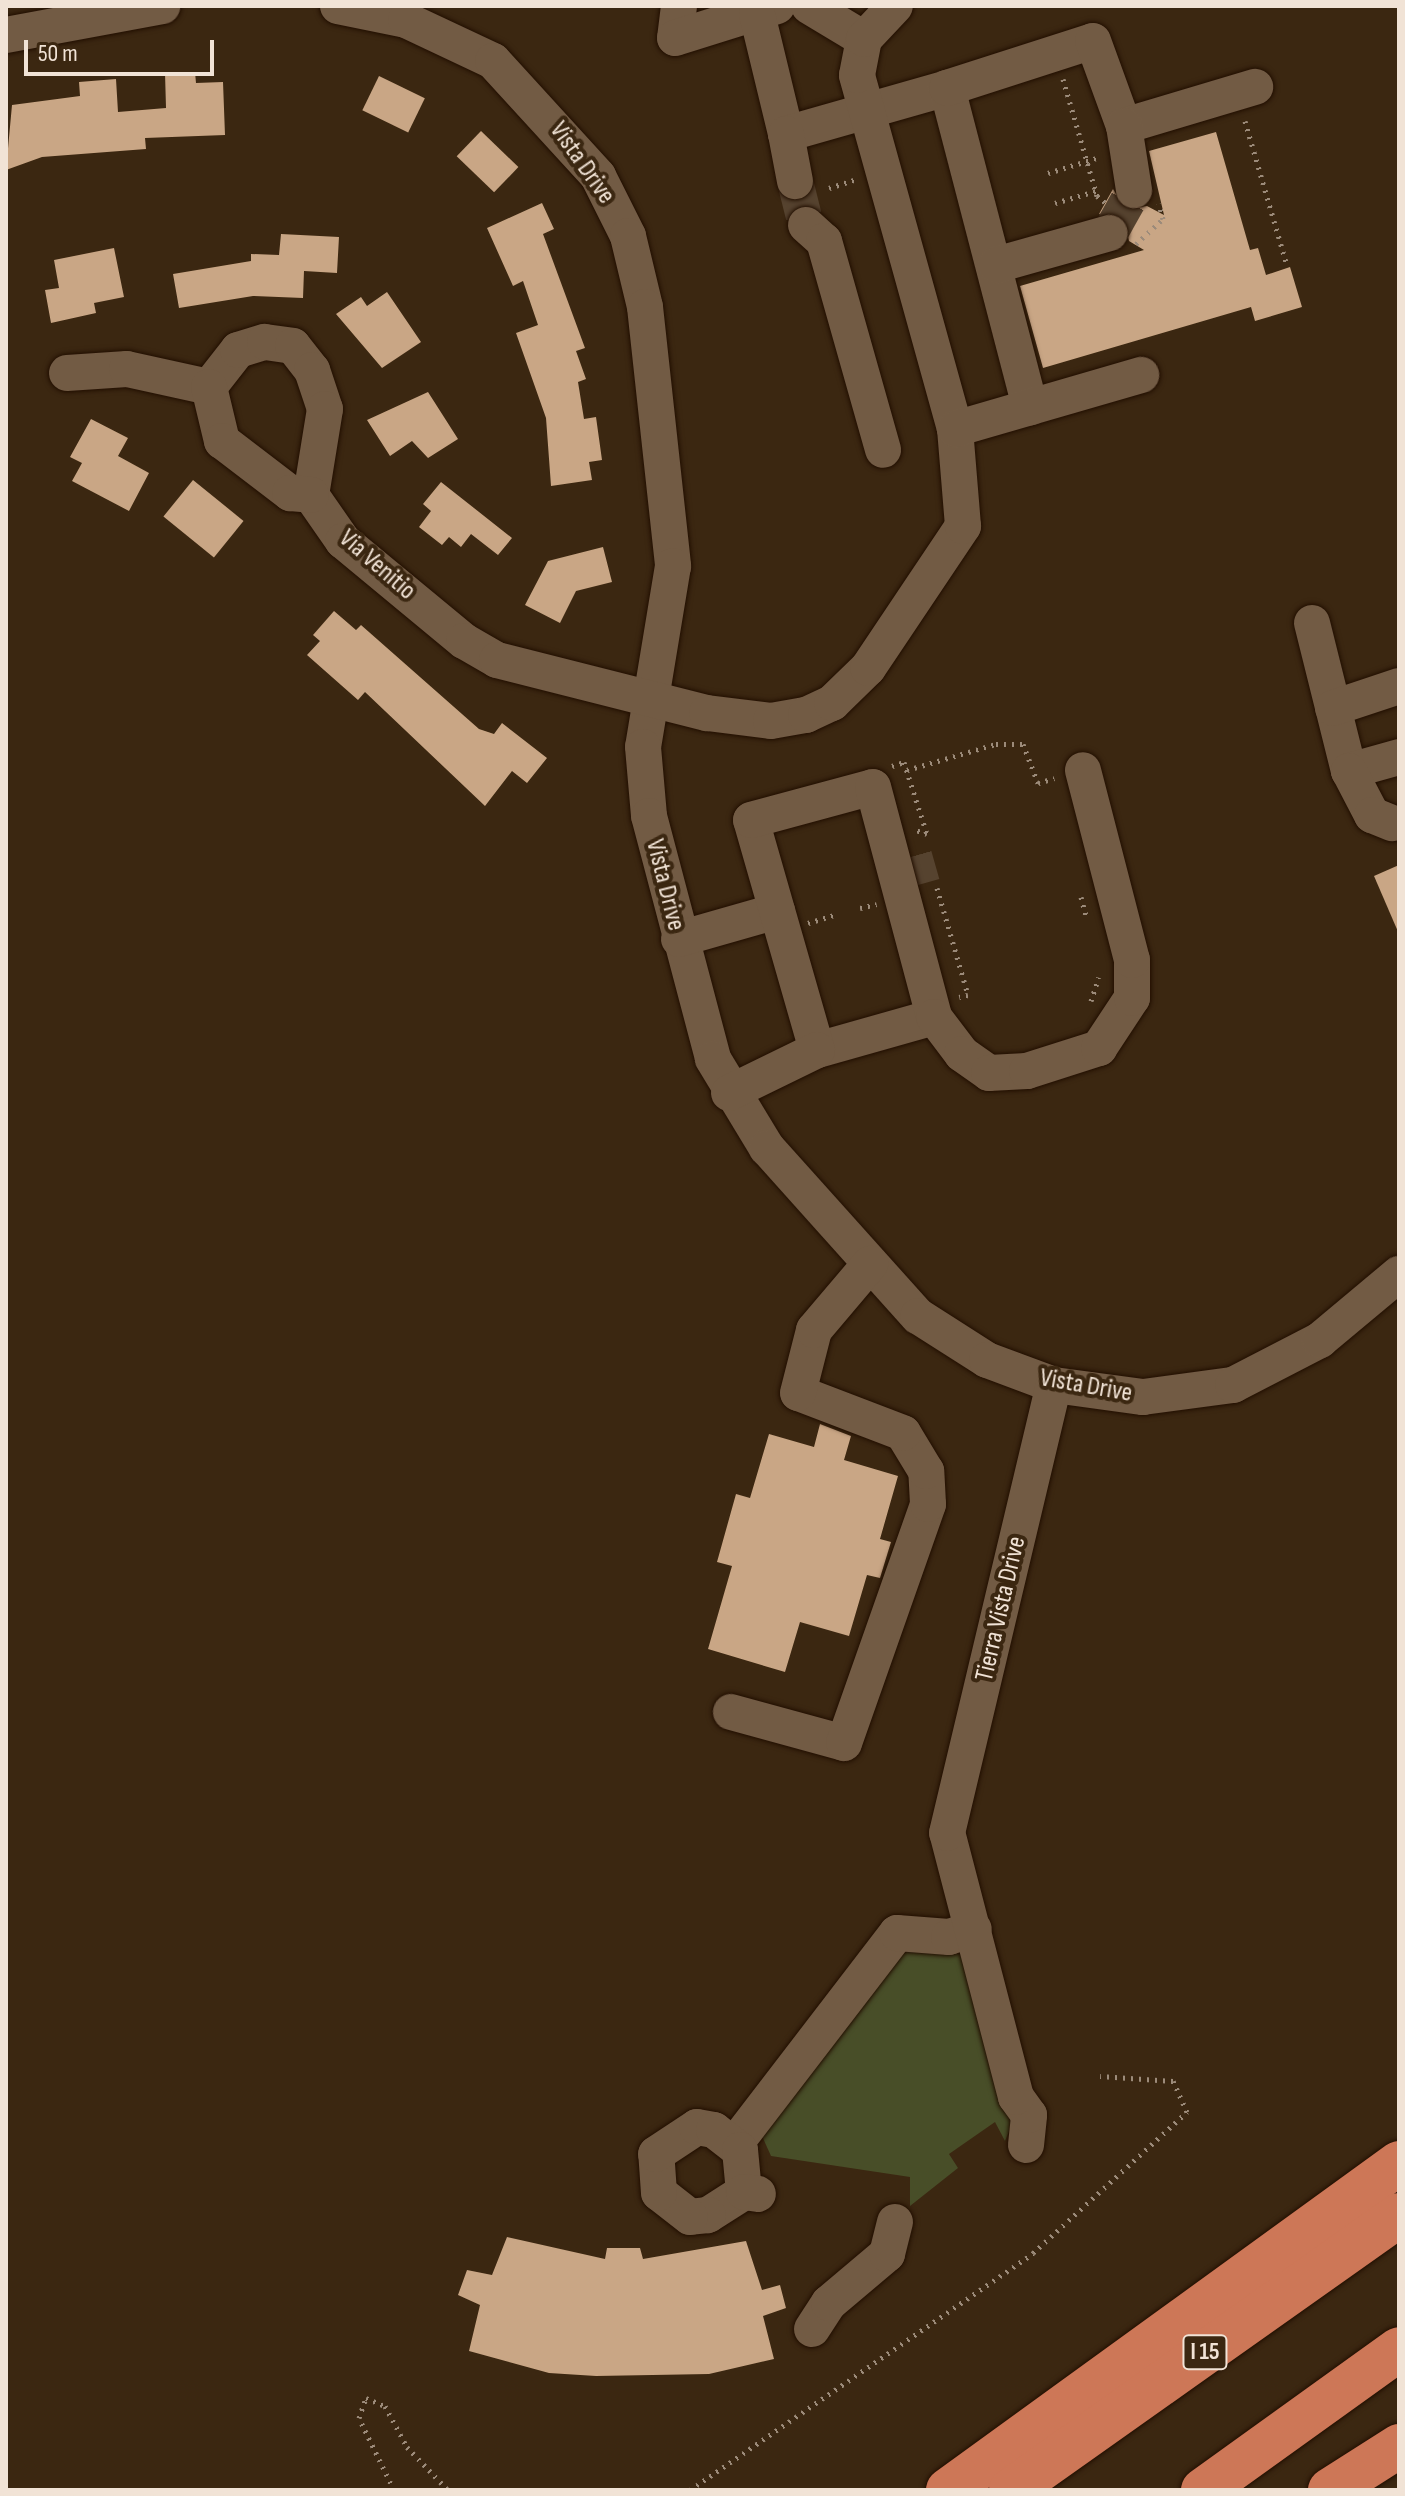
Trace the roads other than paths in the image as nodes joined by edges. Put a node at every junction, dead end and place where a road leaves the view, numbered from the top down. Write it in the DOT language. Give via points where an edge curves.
graph roads {
  1 [pos="162,6"];
  2 [pos="338,6"];
  3 [pos="679,6"];
  4 [pos="809,6"];
  5 [pos="895,6"];
  6 [pos="767,10"];
  7 [pos="6,35"];
  8 [pos="864,39"];
  9 [pos="947,88"];
  10 [pos="1249,99"];
  11 [pos="865,114"];
  12 [pos="1124,126"];
  13 [pos="786,134"];
  14 [pos="812,184"];
  15 [pos="806,225"];
  16 [pos="996,265"];
  17 [pos="67,373"];
  18 [pos="1141,375"];
  19 [pos="209,387"];
  20 [pos="1030,407"];
  21 [pos="955,429"];
  22 [pos="883,450"];
  23 [pos="311,495"];
  24 [pos="1312,623"];
  25 [pos="1399,686"];
  26 [pos="651,697"];
  27 [pos="1333,708"];
  28 [pos="1399,757"];
  29 [pos="1349,771"];
  30 [pos="1076,772"];
  31 [pos="1392,823"];
  32 [pos="913,858"];
  33 [pos="786,919"];
  34 [pos="679,939"];
  35 [pos="915,940"];
  36 [pos="944,1015"];
  37 [pos="817,1050"];
  38 [pos="729,1093"];
  39 [pos="870,1264"];
  40 [pos="1394,1292"];
  41 [pos="1054,1385"];
  42 [pos="731,1712"];
  43 [pos="974,1929"];
  44 [pos="723,2133"];
  45 [pos="1026,2145"];
  46 [pos="1399,2163"];
  47 [pos="1399,2215"];
  48 [pos="895,2222"];
  49 [pos="812,2329"];
  50 [pos="1399,2349"];
  51 [pos="1399,2446"];
  52 [pos="948,2490"];
  53 [pos="1011,2490"];
  54 [pos="1203,2490"];
  55 [pos="1330,2490"];
  1 -- 7 [label="street" via="76,16"];
  2 -- 26 [label="street, Vista Drive" via="406,20 493,61 598,176 628,236 645,307 673,566"];
  3 -- 6 [label="street" via="675,38"];
  4 -- 8 [label="street"];
  5 -- 8 [label="street"];
  6 -- 13 [label="street"];
  8 -- 11 [label="street, Via Venitio" via="856,58"];
  9 -- 11 [label="street"];
  9 -- 12 [label="street" via="1093,41"];
  9 -- 16 [label="street"];
  10 -- 12 [label="street"];
  11 -- 13 [label="street"];
  11 -- 21 [label="street, Via Venitio"];
  12 -- 16 [label="street" via="1130,215"];
  13 -- 14 [label="street"];
  15 -- 22 [label="street" via="824,241"];
  16 -- 20 [label="street"];
  17 -- 19 [label="street" via="127,369"];
  18 -- 20 [label="street"];
  19 -- 23 [label="street" via="222,441 290,493"];
  19 -- 23 [label="street" via="238,350 265,342 293,346 312,370 325,409"];
  20 -- 21 [label="street"];
  21 -- 26 [label="street, Via Venitio" via="963,526 868,668 832,703 771,721"];
  23 -- 26 [label="street, Via Venitio" via="343,541 464,641 509,663"];
  24 -- 27 [label="street"];
  25 -- 27 [label="street"];
  26 -- 34 [label="street, Vista Drive" via="646,800"];
  27 -- 29 [label="street"];
  28 -- 29 [label="street"];
  29 -- 31 [label="street" via="1372,815"];
  30 -- 36 [label="street" via="1132,960 1132,998 1117,1029 1075,1061 989,1073 962,1054"];
  32 -- 33 [label="street" via="873,787 751,820"];
  32 -- 35 [label="street"];
  32 -- 35 [label="street" via="928,901"];
  33 -- 34 [label="street"];
  33 -- 37 [label="street"];
  34 -- 38 [label="street, Vista Drive"];
  35 -- 36 [label="street"];
  36 -- 37 [label="street"];
  37 -- 38 [label="street"];
  38 -- 39 [label="street, Vista Drive"];
  39 -- 41 [label="street, Vista Drive" via="918,1316 987,1360"];
  39 -- 42 [label="street" via="814,1330 798,1393 903,1433 926,1471 928,1504 844,1743"];
  40 -- 41 [label="street, Vista Drive" via="1320,1340 1233,1385 1143,1397"];
  41 -- 43 [label="street, Tierra Vista Drive" via="947,1833"];
  43 -- 44 [label="street" via="949,1937 897,1933"];
  43 -- 45 [label="street" via="1016,2097 1029,2115"];
  44 -- 44 [label="street" via="751,2193 708,2215 690,2217 659,2193 652,2171 660,2148 697,2127"];
  46 -- 52 [label="highway"];
  47 -- 53 [label="highway, I 15"];
  48 -- 49 [label="street" via="887,2254 829,2303"];
  50 -- 54 [label="highway"];
  51 -- 55 [label="highway"];
}
